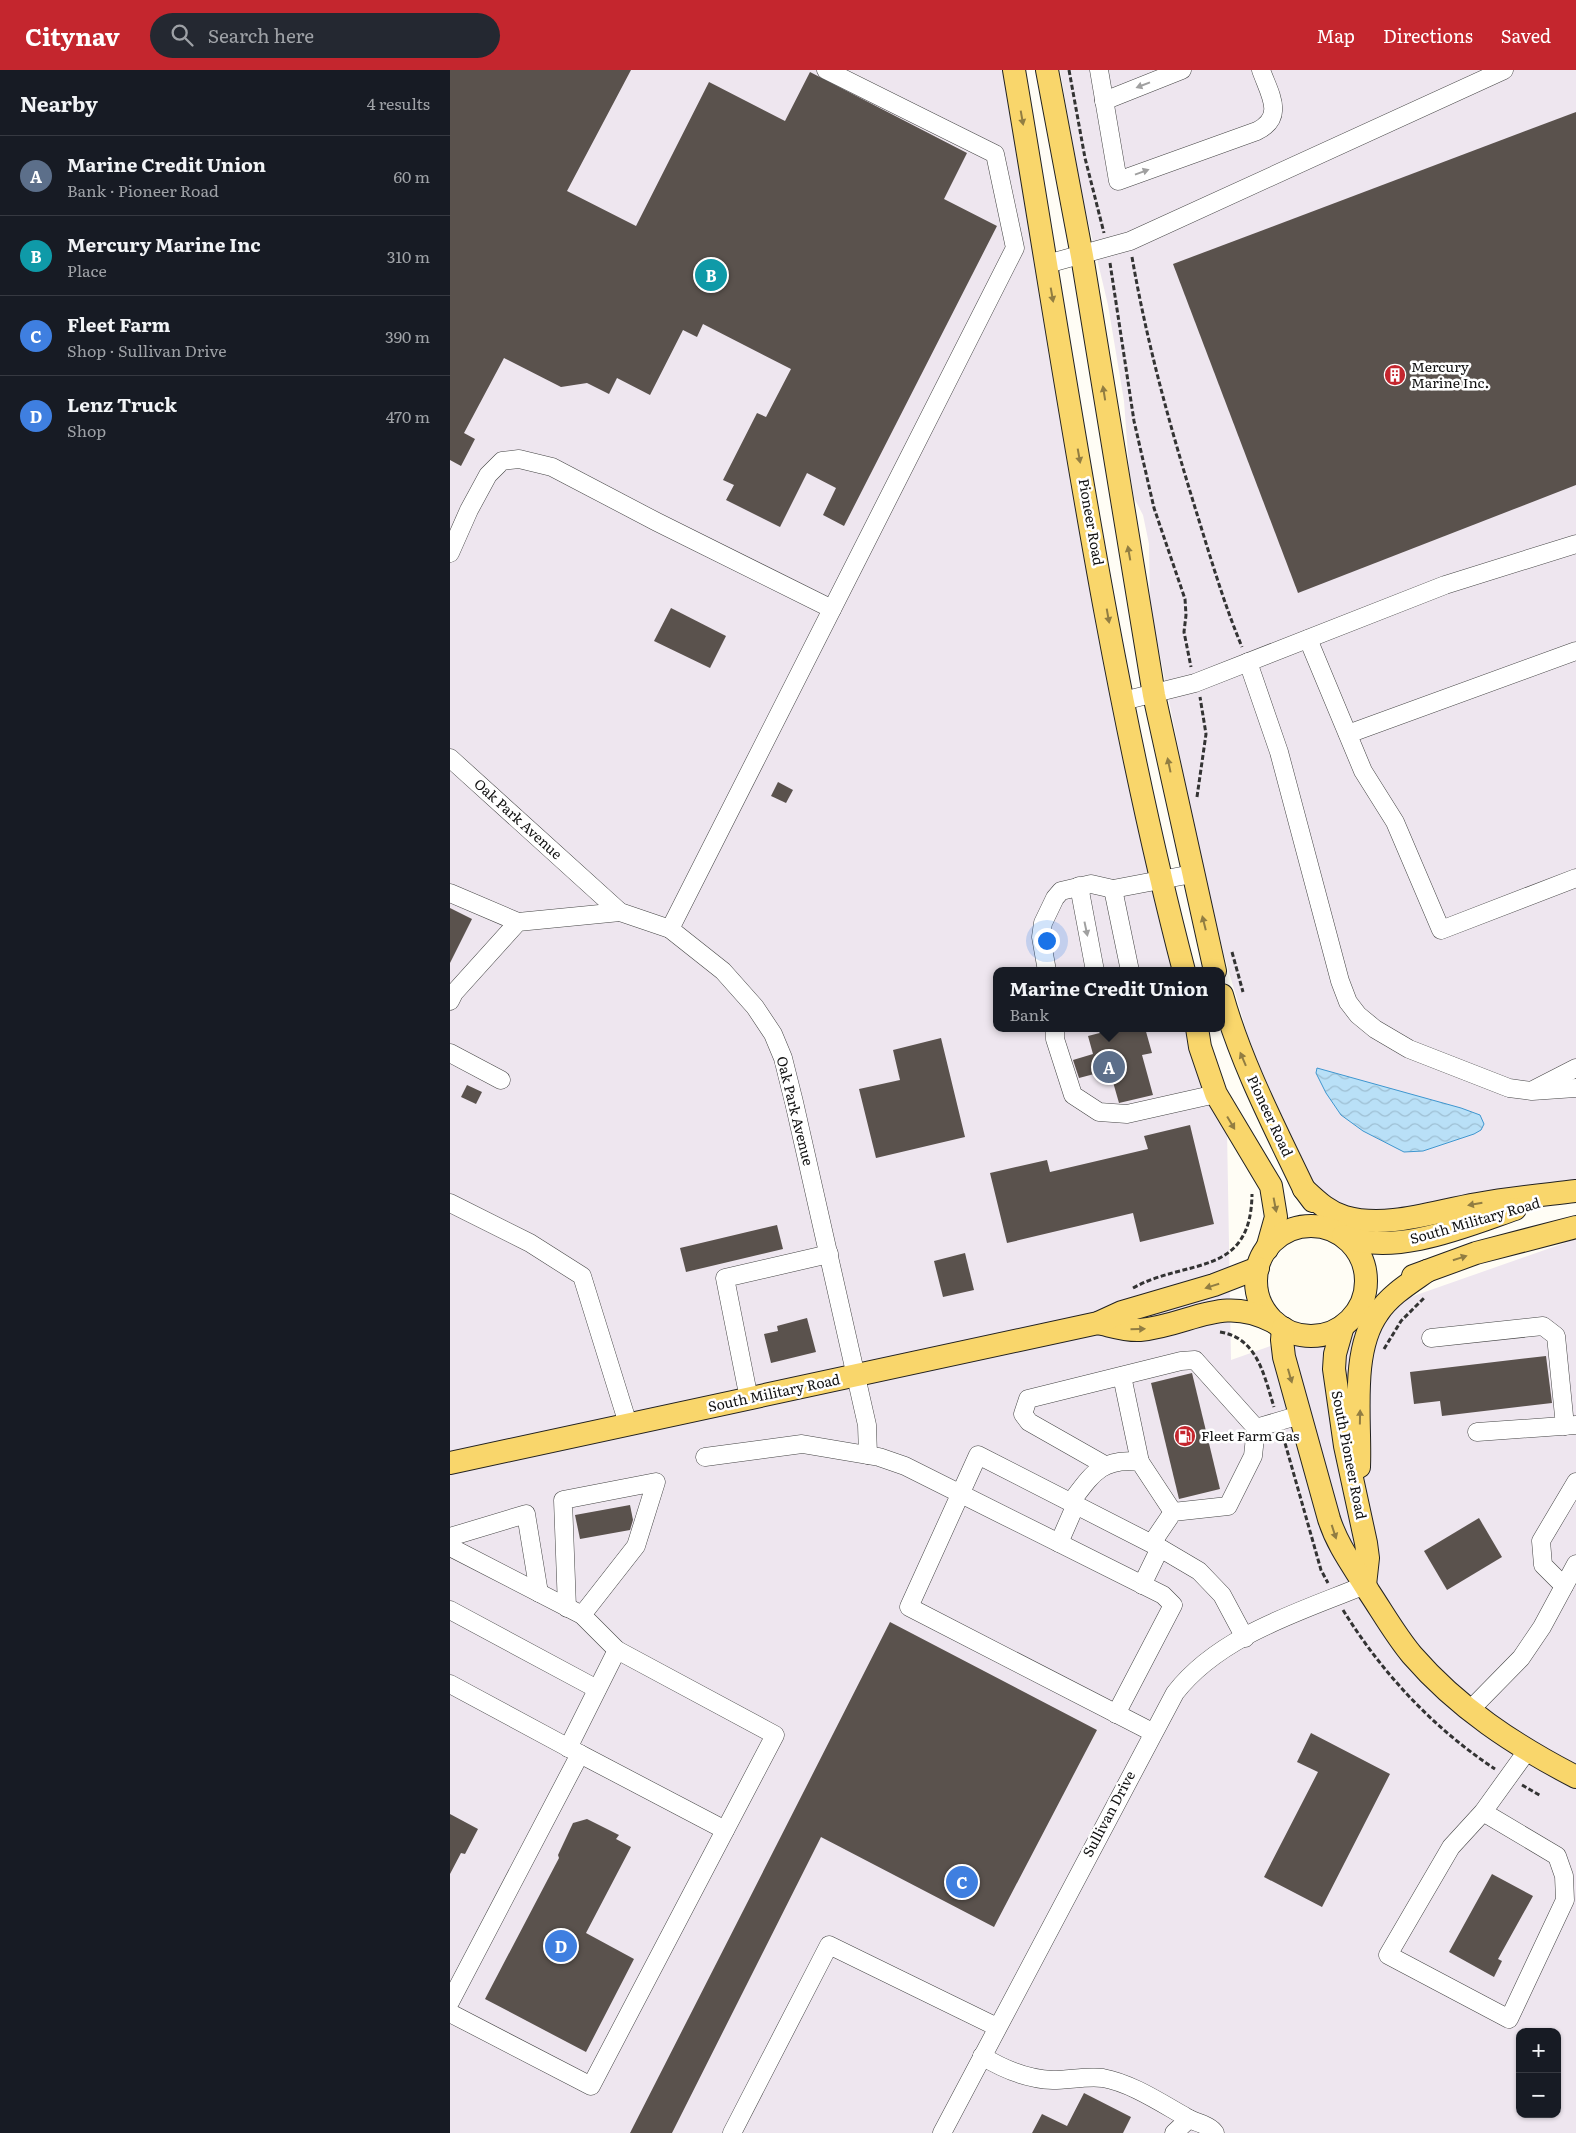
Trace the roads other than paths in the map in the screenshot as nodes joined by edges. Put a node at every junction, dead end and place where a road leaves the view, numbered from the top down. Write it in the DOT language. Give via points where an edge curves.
graph roads {
  1 [pos="826,70"];
  2 [pos="1014,70"];
  3 [pos="1047,70"];
  4 [pos="1099,70"];
  5 [pos="1182,70"];
  6 [pos="1504,70"];
  7 [pos="1263,77"];
  8 [pos="1104,101"];
  9 [pos="1082,256"];
  10 [pos="1047,264"];
  11 [pos="1576,544"];
  12 [pos="450,553"];
  13 [pos="832,609"];
  14 [pos="1308,639"];
  15 [pos="1576,651"];
  16 [pos="1248,662"];
  17 [pos="1154,695"];
  18 [pos="1123,701"];
  19 [pos="1348,734"];
  20 [pos="450,758"];
  21 [pos="1192,874"];
  22 [pos="1576,878"];
  23 [pos="1161,879"];
  24 [pos="1079,886"];
  25 [pos="1113,889"];
  26 [pos="450,893"];
  27 [pos="620,912"];
  28 [pos="518,922"];
  29 [pos="670,929"];
  30 [pos="1046,967"];
  31 [pos="1094,967"];
  32 [pos="1129,967"];
  33 [pos="1183,967"];
  34 [pos="1214,967"];
  35 [pos="450,1001"];
  36 [pos="1225,1004"];
  37 [pos="1055,1032"];
  38 [pos="1198,1032"];
  39 [pos="450,1053"];
  40 [pos="1576,1068"];
  41 [pos="502,1080"];
  42 [pos="1576,1088"];
  43 [pos="1532,1090"];
  44 [pos="1216,1094"];
  45 [pos="1304,1189"];
  46 [pos="1576,1191"];
  47 [pos="450,1202"];
  48 [pos="1576,1227"];
  49 [pos="1338,1234"];
  50 [pos="829,1254"];
  51 [pos="1262,1259"];
  52 [pos="1427,1270"];
  53 [pos="1349,1320"];
  54 [pos="1098,1323"];
  55 [pos="1278,1325"];
  56 [pos="1431,1338"];
  57 [pos="856,1375"];
  58 [pos="1122,1376"];
  59 [pos="749,1398"];
  60 [pos="1300,1415"];
  61 [pos="628,1424"];
  62 [pos="1571,1425"];
  63 [pos="1256,1428"];
  64 [pos="1477,1432"];
  65 [pos="868,1455"];
  66 [pos="705,1457"];
  67 [pos="1140,1462"];
  68 [pos="450,1463"];
  69 [pos="1103,1464"];
  70 [pos="1576,1482"];
  71 [pos="960,1493"];
  72 [pos="1357,1500"];
  73 [pos="1074,1503"];
  74 [pos="1173,1512"];
  75 [pos="450,1537"];
  76 [pos="1059,1543"];
  77 [pos="1156,1546"];
  78 [pos="450,1547"];
  79 [pos="1576,1564"];
  80 [pos="1142,1584"];
  81 [pos="1365,1585"];
  82 [pos="1564,1586"];
  83 [pos="539,1592"];
  84 [pos="450,1610"];
  85 [pos="574,1612"];
  86 [pos="1245,1638"];
  87 [pos="617,1650"];
  88 [pos="450,1684"];
  89 [pos="597,1690"];
  90 [pos="1470,1711"];
  91 [pos="1116,1714"];
  92 [pos="1152,1732"];
  93 [pos="574,1751"];
  94 [pos="1527,1751"];
  95 [pos="1576,1777"];
  96 [pos="1483,1812"];
  97 [pos="725,1830"];
  98 [pos="450,2002"];
  99 [pos="450,2013"];
  100 [pos="997,2027"];
  101 [pos="982,2056"];
  102 [pos="1189,2119"];
  103 [pos="732,2133"];
  104 [pos="942,2133"];
  105 [pos="1174,2133"];
  106 [pos="1215,2133"];
  1 -- 13 [label="street" via="995,154 1015,248"];
  2 -- 10 [label="main road, Pioneer Road, one-way"];
  3 -- 9 [label="main road"];
  4 -- 8 [label="street"];
  5 -- 8 [label="street, one-way"];
  6 -- 9 [label="street" via="1130,241"];
  8 -- 7 [label="street, one-way" via="1118,181 1257,131 1271,121 1274,113"];
  9 -- 10 [label="street"];
  17 -- 9 [label="main road, one-way"];
  10 -- 18 [label="main road, Pioneer Road, one-way"];
  11 -- 14 [label="street" via="1445,585"];
  12 -- 13 [label="street" via="488,475 502,461 519,459 552,467"];
  13 -- 29 [label="street"];
  14 -- 16 [label="street"];
  14 -- 19 [label="street"];
  15 -- 19 [label="street"];
  16 -- 17 [label="street"];
  16 -- 43 [label="street" via="1279,752 1340,981 1352,1008 1375,1029 1409,1049 1502,1087"];
  17 -- 18 [label="street"];
  21 -- 17 [label="main road, one-way"];
  18 -- 23 [label="main road, Pioneer Road"];
  19 -- 22 [label="street" via="1363,771 1395,822 1441,930"];
  20 -- 27 [label="street, Oak Park Avenue"];
  21 -- 23 [label="street"];
  34 -- 21 [label="main road, one-way"];
  23 -- 25 [label="street"];
  23 -- 33 [label="main road, Pioneer Road"];
  24 -- 25 [label="street" via="1091,884"];
  24 -- 30 [label="street" via="1061,891 1042,923"];
  24 -- 31 [label="street, one-way"];
  25 -- 32 [label="street"];
  26 -- 28 [label="street"];
  27 -- 28 [label="street"];
  27 -- 29 [label="street, Oak Park Avenue"];
  28 -- 35 [label="street"];
  29 -- 50 [label="street, Oak Park Avenue" via="712,960 738,986 773,1034 788,1077"];
  45 -- 36 [label="main road, Pioneer Road, one-way" via="1242,1055"];
  37 -- 44 [label="street" via="1073,1095 1099,1112 1127,1114"];
  38 -- 44 [label="main road"];
  39 -- 41 [label="street"];
  40 -- 43 [label="street"];
  42 -- 43 [label="street"];
  44 -- 51 [label="main road, one-way" via="1271,1186 1276,1217"];
  46 -- 45 [label="main road, one-way" via="1376,1221 1336,1214 1322,1207"];
  45 -- 49 [label="main road, Pioneer Road"];
  46 -- 49 [label="main road, South Military Road" via="1407,1241 1371,1244"];
  47 -- 61 [label="street" via="530,1243 582,1276"];
  52 -- 48 [label="main road, one-way" via="1476,1253"];
  49 -- 51 [label="main road" via="1315,1226 1297,1228 1280,1236"];
  49 -- 53 [label="main road" via="1356,1249 1364,1264 1364,1298"];
  50 -- 57 [label="street, Oak Park Avenue"];
  50 -- 59 [label="street" via="725,1278"];
  51 -- 54 [label="main road, South Military Road, one-way" via="1214,1286 1122,1312"];
  51 -- 55 [label="main road" via="1256,1283 1259,1297"];
  52 -- 53 [label="main road" via="1390,1289"];
  72 -- 52 [label="main road, one-way" via="1361,1369 1366,1338 1386,1303"];
  53 -- 55 [label="main road" via="1329,1334 1313,1336 1297,1334"];
  53 -- 72 [label="main road, South Pioneer Road" via="1335,1354 1334,1370"];
  54 -- 55 [label="main road, South Military Road, one-way" via="1138,1330 1233,1309 1260,1314"];
  54 -- 57 [label="main road, South Military Road"];
  55 -- 60 [label="main road, one-way"];
  56 -- 62 [label="street" via="1543,1326 1556,1336"];
  57 -- 59 [label="main road, South Military Road"];
  57 -- 65 [label="street, Oak Park Avenue" via="867,1424"];
  58 -- 63 [label="street" via="1195,1360"];
  58 -- 67 [label="street"];
  58 -- 69 [label="street" via="1028,1399 1023,1414 1029,1422"];
  59 -- 61 [label="main road, South Military Road"];
  60 -- 63 [label="street"];
  60 -- 81 [label="main road, one-way" via="1336,1540"];
  61 -- 68 [label="main road, South Military Road"];
  62 -- 64 [label="street"];
  63 -- 74 [label="street" via="1253,1456 1228,1506"];
  65 -- 66 [label="street" via="802,1444"];
  65 -- 71 [label="street" via="905,1466"];
  67 -- 69 [label="street" via="1122,1459"];
  67 -- 74 [label="street"];
  69 -- 73 [label="street"];
  70 -- 82 [label="street" via="1541,1541 1543,1565"];
  71 -- 73 [label="street" via="978,1455"];
  71 -- 76 [label="street"];
  71 -- 91 [label="street" via="909,1606"];
  72 -- 81 [label="main road, South Pioneer Road" via="1368,1558"];
  73 -- 76 [label="street"];
  73 -- 77 [label="street"];
  74 -- 77 [label="street"];
  75 -- 83 [label="street" via="526,1514"];
  76 -- 80 [label="street"];
  77 -- 80 [label="street"];
  77 -- 86 [label="street" via="1199,1571 1211,1582 1222,1595"];
  78 -- 83 [label="street"];
  79 -- 82 [label="street"];
  80 -- 91 [label="street" via="1173,1604"];
  81 -- 86 [label="street, Sullivan Drive"];
  81 -- 90 [label="main road" via="1411,1654 1437,1683"];
  82 -- 90 [label="street" via="1521,1658"];
  83 -- 85 [label="street"];
  84 -- 89 [label="street"];
  85 -- 85 [label="street" via="563,1500 656,1482 636,1546"];
  85 -- 87 [label="street"];
  86 -- 92 [label="street, Sullivan Drive" via="1187,1676"];
  87 -- 89 [label="street"];
  87 -- 97 [label="street" via="775,1735"];
  88 -- 93 [label="street"];
  89 -- 93 [label="street"];
  90 -- 94 [label="main road"];
  91 -- 92 [label="street"];
  92 -- 100 [label="street, Sullivan Drive"];
  93 -- 97 [label="street"];
  93 -- 98 [label="street"];
  94 -- 95 [label="main road"];
  94 -- 96 [label="street"];
  96 -- 96 [label="street" via="1451,1847 1388,1955 1509,2019 1565,1900 1564,1876 1557,1856"];
  97 -- 99 [label="street" via="591,2086"];
  100 -- 101 [label="street, Sullivan Drive"];
  100 -- 103 [label="street" via="829,1944"];
  101 -- 102 [label="street" via="1004,2069 1031,2077 1053,2080 1103,2078 1149,2095"];
  101 -- 104 [label="street, Sullivan Drive"];
  102 -- 105 [label="street"];
  102 -- 106 [label="street" via="1212,2128"];
}
